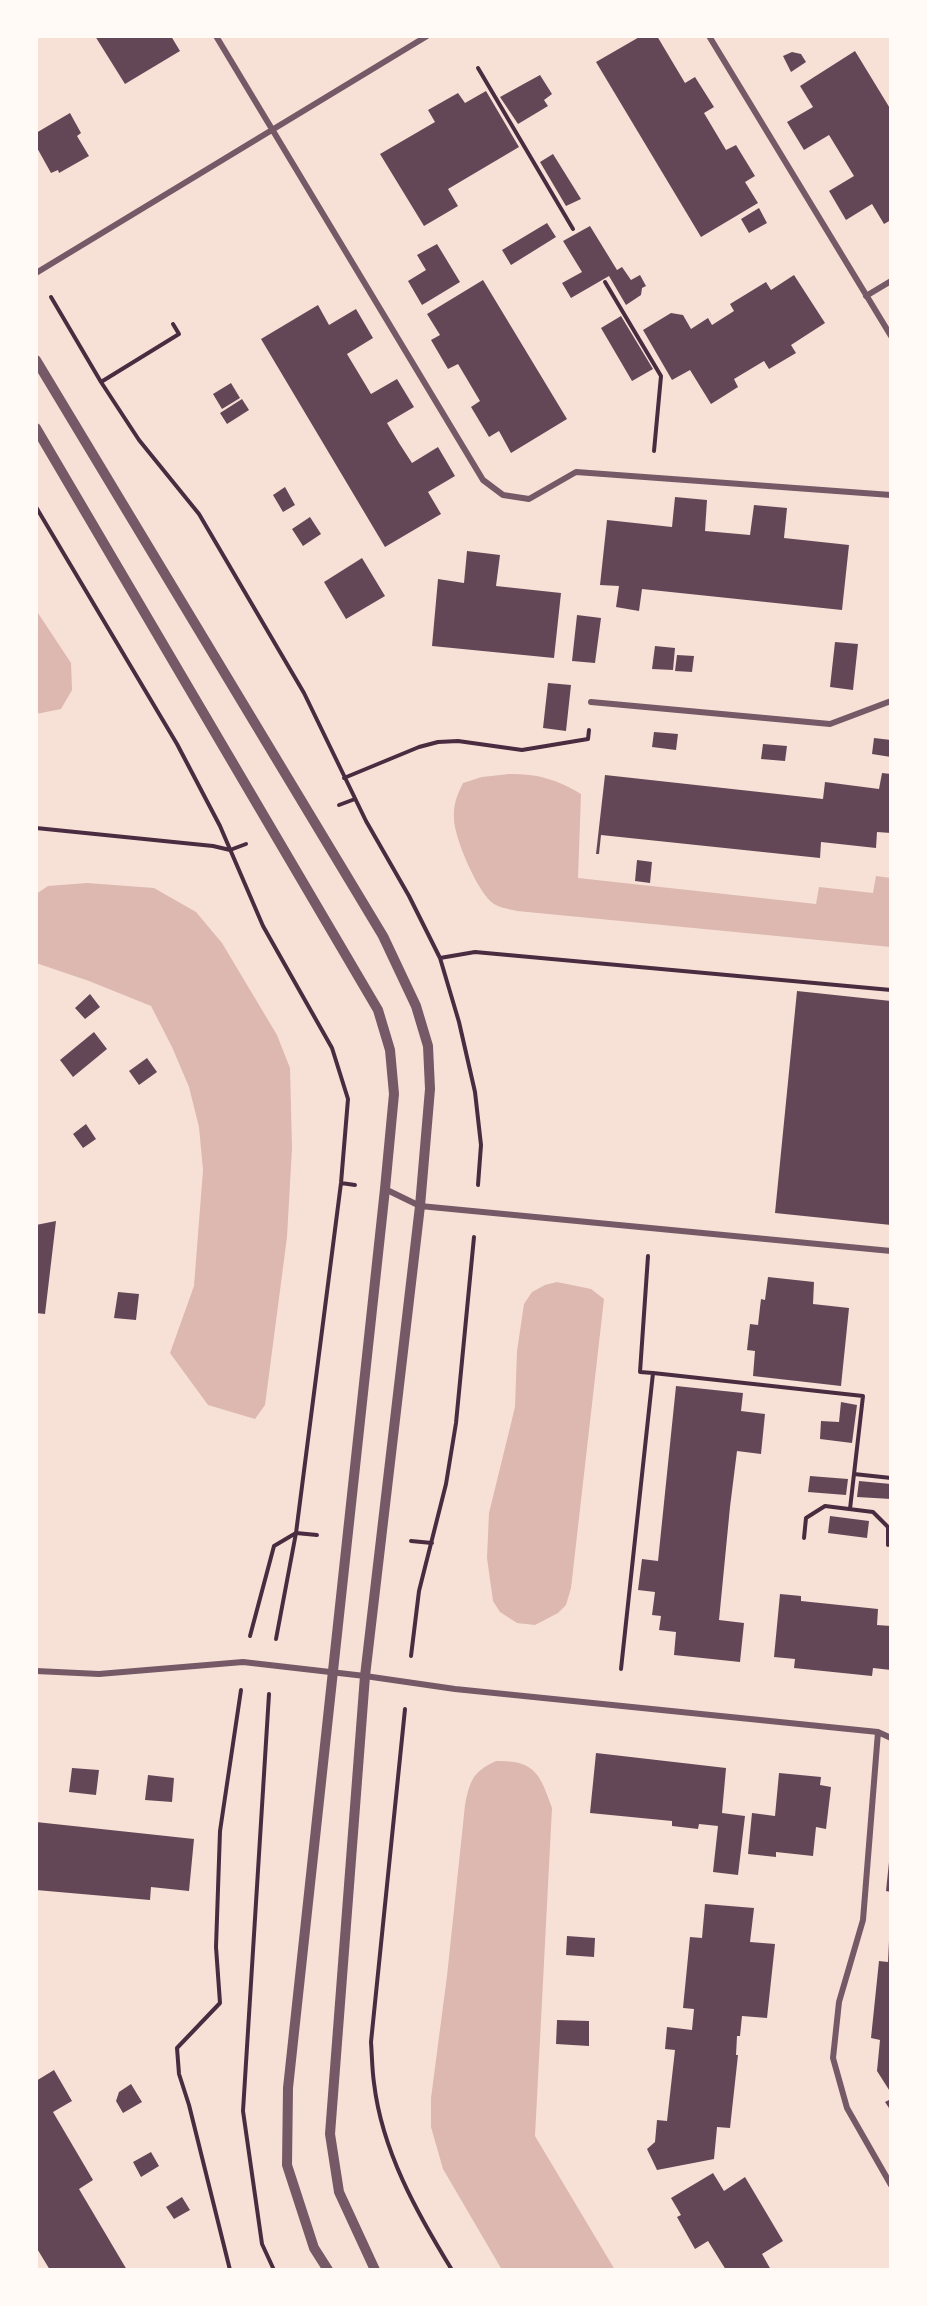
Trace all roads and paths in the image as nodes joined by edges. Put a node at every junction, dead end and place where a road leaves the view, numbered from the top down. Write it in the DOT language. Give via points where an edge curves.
graph roads {
  1 [pos="216,36"];
  2 [pos="427,36"];
  3 [pos="709,36"];
  4 [pos="478,68"];
  5 [pos="273,130"];
  6 [pos="573,229"];
  7 [pos="36,272"];
  8 [pos="891,281"];
  9 [pos="605,282"];
  10 [pos="866,296"];
  11 [pos="173,324"];
  12 [pos="891,336"];
  13 [pos="36,360"];
  14 [pos="101,382"];
  15 [pos="36,428"];
  16 [pos="651,477"];
  17 [pos="891,495"];
  18 [pos="36,507"];
  19 [pos="891,701"];
  20 [pos="591,702"];
  21 [pos="345,778"];
  22 [pos="355,799"];
  23 [pos="311,816"];
  24 [pos="36,828"];
  25 [pos="273,833"];
  26 [pos="230,850"];
  27 [pos="440,958"];
  28 [pos="891,990"];
  29 [pos="385,1189"];
  30 [pos="420,1206"];
  31 [pos="476,1211"];
  32 [pos="650,1228"];
  33 [pos="891,1251"];
  34 [pos="652,1373"];
  35 [pos="854,1474"];
  36 [pos="891,1478"];
  37 [pos="850,1509"];
  38 [pos="296,1533"];
  39 [pos="804,1538"];
  40 [pos="888,1545"];
  41 [pos="243,1662"];
  42 [pos="270,1665"];
  43 [pos="621,1669"];
  44 [pos="36,1671"];
  45 [pos="332,1672"];
  46 [pos="366,1676"];
  47 [pos="408,1682"];
  48 [pos="878,1732"];
  49 [pos="891,1738"];
  50 [pos="891,2185"];
  51 [pos="230,2270"];
  52 [pos="274,2270"];
  53 [pos="328,2270"];
  54 [pos="375,2270"];
  55 [pos="452,2270"];
  1 -- 5 [label="street"];
  2 -- 5 [label="street"];
  3 -- 10 [label="street"];
  4 -- 6 [label="path"];
  5 -- 7 [label="street"];
  5 -- 16 [label="street" via="483,480 503,495 529,499 576,471"];
  7 -- 14 [label="path"];
  8 -- 10 [label="street"];
  9 -- 16 [label="path" via="662,376"];
  10 -- 12 [label="street"];
  11 -- 14 [label="path" via="179,334"];
  13 -- 23 [label="street"];
  14 -- 21 [label="path" via="140,440 199,514 304,693"];
  15 -- 25 [label="street"];
  16 -- 17 [label="street"];
  18 -- 26 [label="path" via="177,744"];
  19 -- 20 [label="street" via="830,724"];
  20 -- 21 [label="path" via="588,739 522,750 438,742"];
  21 -- 22 [label="path"];
  22 -- 23 [label="path"];
  22 -- 27 [label="path"];
  23 -- 30 [label="street" via="383,936 416,1006 428,1046 430,1089"];
  24 -- 26 [label="path"];
  25 -- 26 [label="path"];
  25 -- 29 [label="street" via="378,1010 390,1050 394,1094"];
  26 -- 38 [label="path" via="263,926 332,1048 348,1099 341,1183"];
  27 -- 28 [label="path" via="475,952"];
  27 -- 31 [label="path" via="475,1092 481,1145"];
  29 -- 30 [label="street"];
  29 -- 45 [label="street"];
  30 -- 31 [label="street"];
  30 -- 46 [label="street"];
  31 -- 32 [label="street"];
  31 -- 47 [label="path" via="456,1423 446,1484 419,1591"];
  32 -- 33 [label="street"];
  32 -- 34 [label="path" via="640,1372"];
  34 -- 35 [label="path" via="863,1396"];
  34 -- 43 [label="path"];
  35 -- 36 [label="path"];
  35 -- 37 [label="path"];
  37 -- 39 [label="path" via="825,1506 806,1518"];
  37 -- 40 [label="path" via="873,1512 888,1527"];
  38 -- 41 [label="path" via="274,1546"];
  38 -- 42 [label="path"];
  41 -- 42 [label="street"];
  41 -- 44 [label="street" via="99,1674"];
  41 -- 51 [label="path" via="220,1831 216,1947 220,2003 177,2048 179,2074"];
  42 -- 45 [label="street"];
  42 -- 52 [label="path" via="243,2111 262,2244"];
  45 -- 46 [label="street"];
  45 -- 53 [label="street" via="288,2088 287,2165 314,2248"];
  46 -- 47 [label="street"];
  46 -- 54 [label="street" via="330,2134 339,2192"];
  47 -- 48 [label="street"];
  47 -- 55 [label="path" via="371,2042 374,2084 382,2124 404,2185"];
  48 -- 49 [label="street"];
  48 -- 50 [label="street" via="863,1920 839,2002 833,2058 847,2108"];
}
